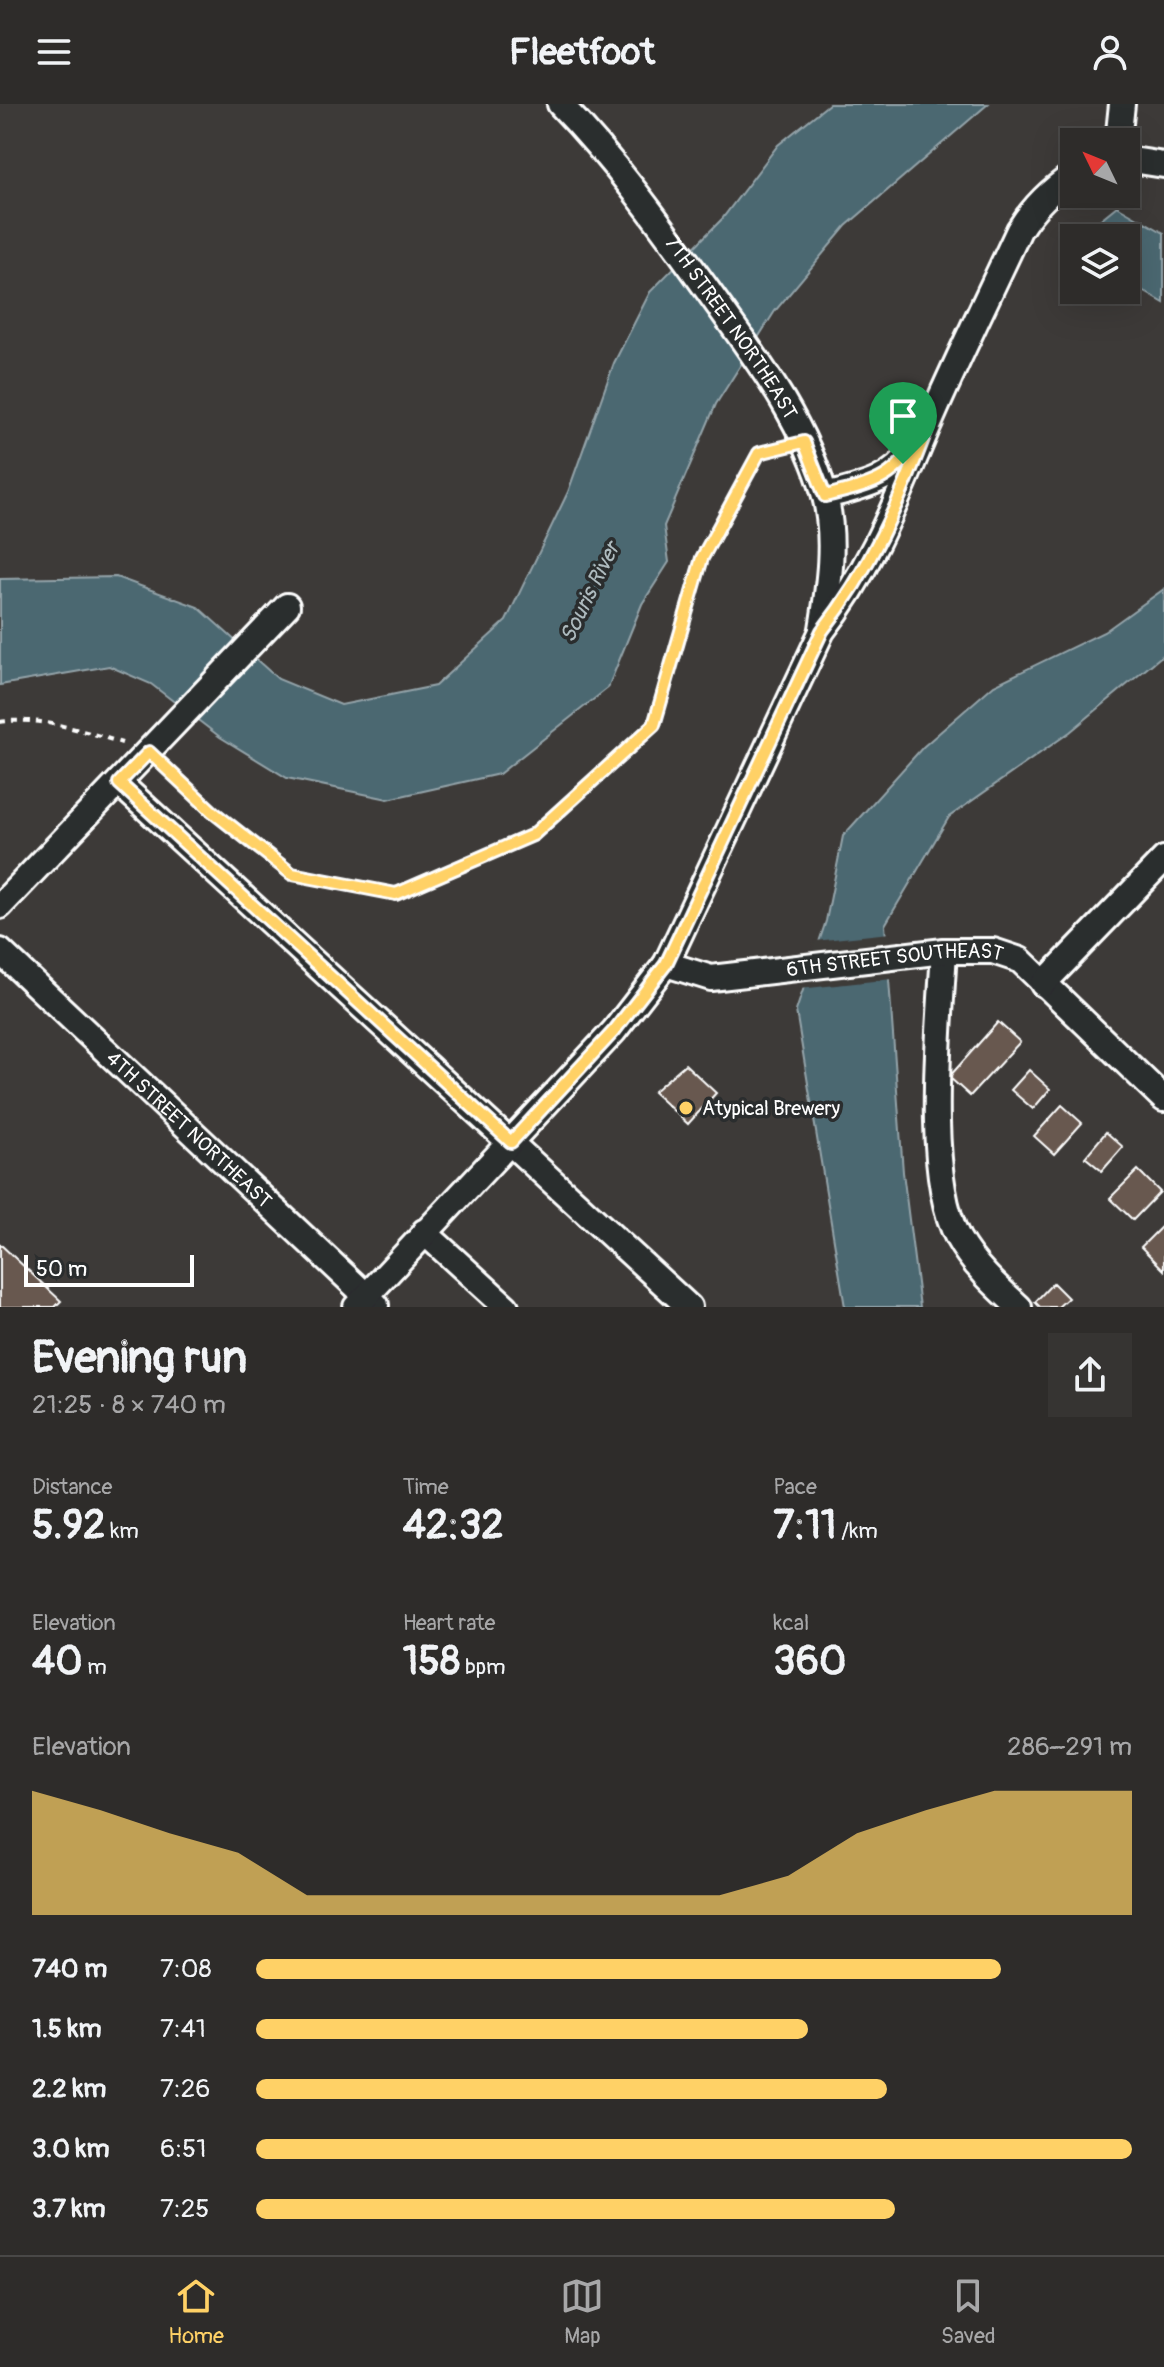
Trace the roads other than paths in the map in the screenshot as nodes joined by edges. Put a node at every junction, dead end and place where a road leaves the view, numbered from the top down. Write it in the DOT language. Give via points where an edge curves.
graph roads {
  1 [pos="560,104"];
  2 [pos="1122,104"];
  3 [pos="1119,128"];
  4 [pos="1060,184"];
  5 [pos="926,431"];
  6 [pos="825,496"];
  7 [pos="287,606"];
  8 [pos="822,631"];
  9 [pos="119,783"];
  10 [pos="1164,859"];
  11 [pos="0,906"];
  12 [pos="0,951"];
  13 [pos="938,952"];
  14 [pos="666,964"];
  15 [pos="1043,984"];
  16 [pos="1164,1099"];
  17 [pos="511,1142"];
  18 [pos="424,1232"];
  19 [pos="366,1303"];
  20 [pos="506,1307"];
  21 [pos="689,1307"];
  22 [pos="1019,1307"];
  1 -- 6 [label="street, 7TH STREET NORTHEAST" via="623,173 774,384"];
  2 -- 3 [label="street"];
  4 -- 5 [label="street" via="1019,230"];
  5 -- 6 [label="street" via="903,464 882,481"];
  5 -- 8 [label="street" via="899,501 854,590"];
  6 -- 8 [label="street, 7TH STREET NORTHEAST" via="830,583"];
  7 -- 9 [label="street"];
  8 -- 14 [label="street"];
  9 -- 11 [label="street"];
  9 -- 17 [label="street"];
  10 -- 15 [label="street"];
  12 -- 19 [label="street, 4TH STREET NORTHEAST"];
  13 -- 14 [label="street, 6TH STREET SOUTHEAST" via="711,978"];
  13 -- 15 [label="street, 6TH STREET SOUTHEAST" via="993,951 1020,960"];
  13 -- 22 [label="street" via="939,1139 946,1204 958,1237 988,1279"];
  14 -- 17 [label="street" via="614,1031"];
  15 -- 16 [label="street, 6TH STREET SOUTHEAST"];
  17 -- 18 [label="street"];
  17 -- 21 [label="street"];
  18 -- 19 [label="street"];
  18 -- 20 [label="street"];
}
